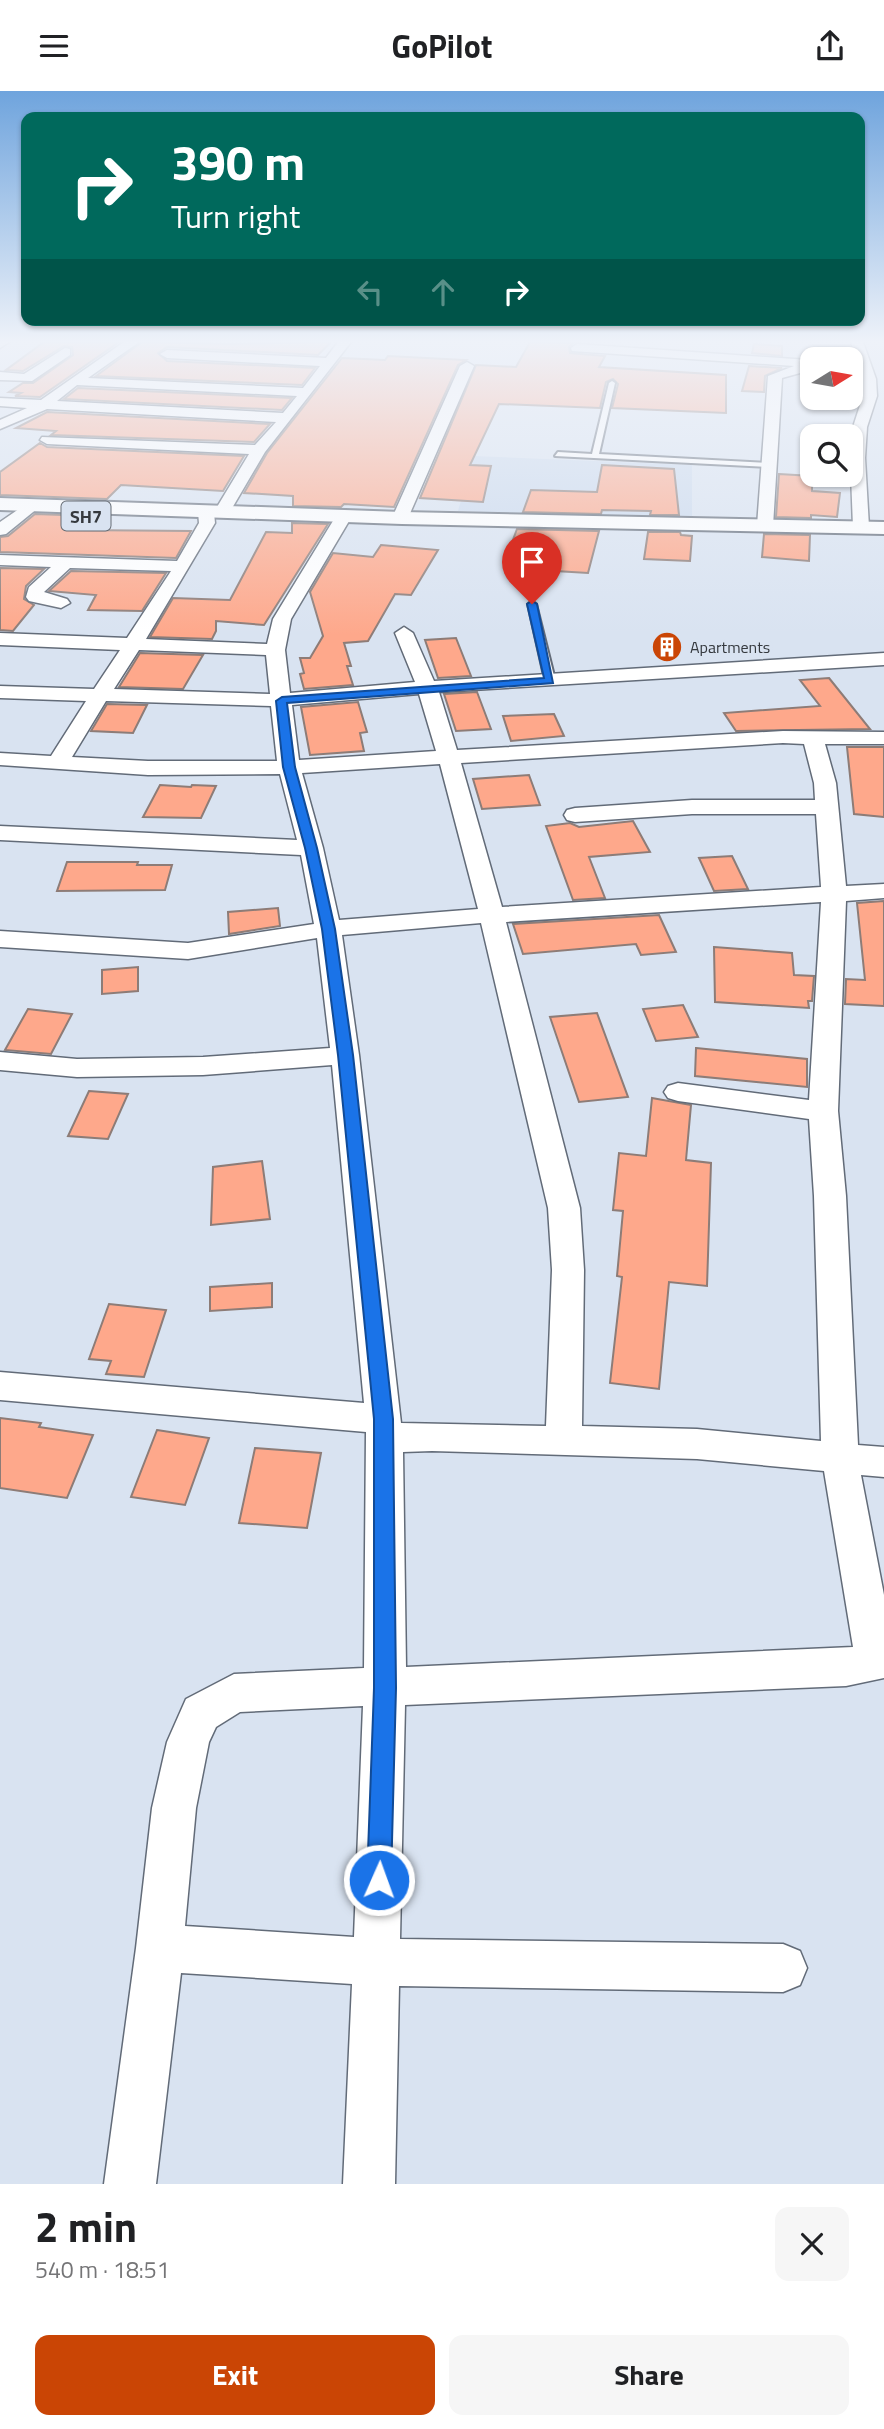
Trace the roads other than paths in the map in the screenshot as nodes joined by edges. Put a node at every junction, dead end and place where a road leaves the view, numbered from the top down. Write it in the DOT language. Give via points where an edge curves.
graph roads {
  1 [pos="268,440"];
  2 [pos="435,440"];
  3 [pos="598,440"];
  4 [pos="770,440"];
  5 [pos="859,440"];
  6 [pos="41,441"];
  7 [pos="259,450"];
  8 [pos="558,454"];
  9 [pos="594,457"];
  10 [pos="768,465"];
  11 [pos="0,504"];
  12 [pos="18,511"];
  13 [pos="214,512"];
  14 [pos="344,516"];
  15 [pos="400,518"];
  16 [pos="765,526"];
  17 [pos="861,527"];
  18 [pos="884,528"];
  19 [pos="0,530"];
  20 [pos="0,560"];
  21 [pos="65,563"];
  22 [pos="183,566"];
  23 [pos="61,603"];
  24 [pos="532,604"];
  25 [pos="404,633"];
  26 [pos="0,639"];
  27 [pos="134,646"];
  28 [pos="275,650"];
  29 [pos="884,659"];
  30 [pos="550,680"];
  31 [pos="428,687"];
  32 [pos="0,692"];
  33 [pos="97,696"];
  34 [pos="282,701"];
  35 [pos="813,738"];
  36 [pos="884,738"];
  37 [pos="448,755"];
  38 [pos="0,759"];
  39 [pos="59,761"];
  40 [pos="289,767"];
  41 [pos="827,807"];
  42 [pos="575,815"];
  43 [pos="0,832"];
  44 [pos="311,848"];
  45 [pos="884,891"];
  46 [pos="834,892"];
  47 [pos="492,915"];
  48 [pos="328,929"];
  49 [pos="0,939"];
  50 [pos="345,1055"];
  51 [pos="0,1061"];
  52 [pos="678,1092"];
  53 [pos="822,1111"];
  54 [pos="0,1385"];
  55 [pos="384,1428"];
  56 [pos="564,1441"];
  57 [pos="840,1458"];
  58 [pos="884,1462"];
  59 [pos="880,1661"];
  60 [pos="385,1688"];
  61 [pos="160,1948"];
  62 [pos="376,1962"];
  63 [pos="783,1968"];
  64 [pos="130,2184"];
  65 [pos="369,2184"];
  1 -- 7 [label="street"];
  2 -- 15 [label="street"];
  3 -- 9 [label="lane"];
  4 -- 10 [label="street"];
  5 -- 17 [label="street"];
  6 -- 7 [label="street"];
  7 -- 13 [label="street"];
  8 -- 9 [label="lane"];
  9 -- 10 [label="lane"];
  10 -- 16 [label="street"];
  11 -- 12 [label="main road, SH7"];
  12 -- 13 [label="main road, SH7" via="119,517"];
  12 -- 19 [label="street"];
  13 -- 14 [label="main road, SH7"];
  13 -- 22 [label="street"];
  14 -- 15 [label="main road, SH7"];
  14 -- 28 [label="street" via="282,619"];
  15 -- 16 [label="main road, SH7"];
  16 -- 17 [label="main road, SH7"];
  17 -- 18 [label="main road, SH7"];
  20 -- 21 [label="street"];
  21 -- 22 [label="street"];
  21 -- 23 [label="street" via="35,591 35,597"];
  22 -- 27 [label="street"];
  24 -- 30 [label="lane"];
  25 -- 31 [label="street"];
  26 -- 27 [label="street"];
  27 -- 28 [label="street"];
  27 -- 33 [label="street"];
  28 -- 34 [label="street"];
  29 -- 30 [label="street"];
  30 -- 31 [label="street"];
  31 -- 34 [label="street"];
  31 -- 37 [label="street"];
  32 -- 33 [label="street"];
  33 -- 34 [label="street"];
  33 -- 39 [label="street"];
  34 -- 40 [label="street"];
  35 -- 36 [label="street"];
  35 -- 37 [label="street"];
  35 -- 41 [label="street"];
  37 -- 40 [label="street"];
  37 -- 47 [label="street"];
  38 -- 39 [label="street"];
  39 -- 40 [label="street" via="148,768"];
  40 -- 44 [label="street"];
  41 -- 42 [label="street" via="692,807"];
  41 -- 46 [label="street"];
  43 -- 44 [label="street"];
  44 -- 48 [label="street"];
  45 -- 46 [label="street"];
  46 -- 47 [label="street"];
  46 -- 53 [label="street"];
  47 -- 48 [label="street"];
  47 -- 56 [label="street" via="564,1208 568,1270"];
  48 -- 49 [label="street" via="188,951"];
  48 -- 50 [label="street"];
  50 -- 51 [label="street" via="203,1066 77,1068"];
  50 -- 55 [label="street"];
  52 -- 53 [label="street"];
  53 -- 57 [label="street" via="830,1196"];
  54 -- 55 [label="street"];
  55 -- 56 [label="street" via="432,1437"];
  55 -- 60 [label="street"];
  56 -- 57 [label="street" via="697,1444"];
  57 -- 58 [label="street"];
  57 -- 59 [label="street"];
  59 -- 60 [label="street" via="846,1667"];
  60 -- 61 [label="street" via="234,1693 201,1713 188,1742 174,1808"];
  60 -- 62 [label="street"];
  61 -- 62 [label="street"];
  61 -- 64 [label="street"];
  62 -- 63 [label="street"];
  62 -- 65 [label="street"];
}
